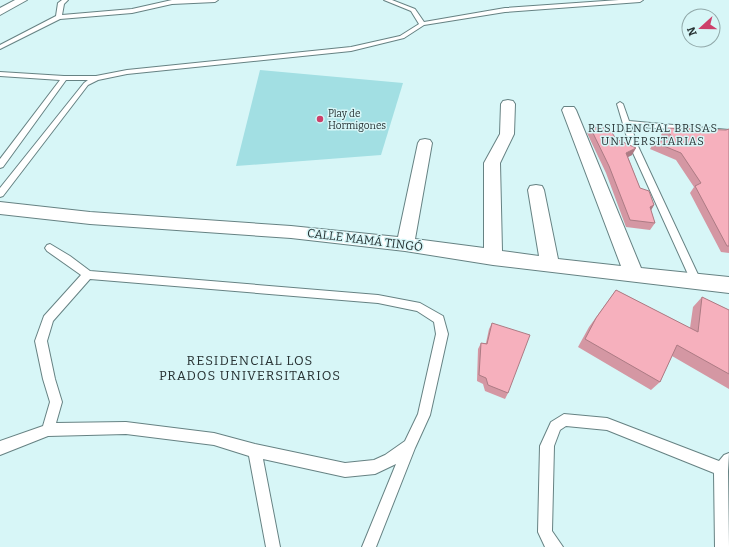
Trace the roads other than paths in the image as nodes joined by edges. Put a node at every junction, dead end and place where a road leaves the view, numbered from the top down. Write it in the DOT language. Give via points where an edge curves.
graph roads {
  1 [pos="22,0"];
  2 [pos="65,0"];
  3 [pos="215,0"];
  4 [pos="387,0"];
  5 [pos="640,0"];
  6 [pos="171,1"];
  7 [pos="0,12"];
  8 [pos="59,17"];
  9 [pos="422,24"];
  10 [pos="0,47"];
  11 [pos="0,74"];
  12 [pos="64,78"];
  13 [pos="96,78"];
  14 [pos="508,104"];
  15 [pos="620,104"];
  16 [pos="569,110"];
  17 [pos="627,124"];
  18 [pos="729,132"];
  19 [pos="425,143"];
  20 [pos="0,165"];
  21 [pos="536,190"];
  22 [pos="0,194"];
  23 [pos="0,208"];
  24 [pos="405,244"];
  25 [pos="50,248"];
  26 [pos="493,258"];
  27 [pos="550,265"];
  28 [pos="88,274"];
  29 [pos="634,275"];
  30 [pos="696,281"];
  31 [pos="729,285"];
  32 [pos="48,430"];
  33 [pos="410,445"];
  34 [pos="0,448"];
  35 [pos="255,451"];
  36 [pos="725,465"];
  37 [pos="273,547"];
  38 [pos="369,547"];
  39 [pos="556,547"];
  40 [pos="722,547"];
  1 -- 7 [label="street"];
  2 -- 8 [label="lane" via="61,3"];
  3 -- 6 [label="lane"];
  4 -- 9 [label="lane" via="413,10"];
  5 -- 9 [label="lane" via="505,10"];
  6 -- 8 [label="lane" via="126,11"];
  8 -- 10 [label="lane"];
  9 -- 13 [label="lane" via="402,37 352,49 127,72"];
  11 -- 12 [label="lane"];
  12 -- 13 [label="lane"];
  12 -- 20 [label="lane"];
  13 -- 22 [label="lane" via="86,84"];
  14 -- 26 [label="street" via="507,134 492,163"];
  15 -- 17 [label="lane"];
  16 -- 29 [label="street"];
  17 -- 18 [label="lane"];
  17 -- 30 [label="lane" via="633,144"];
  19 -- 24 [label="street"];
  21 -- 27 [label="street"];
  23 -- 24 [label="street, CALLE MAMÁ TINGÓ"];
  24 -- 26 [label="street, CALLE MAMÁ TINGÓ"];
  25 -- 28 [label="lane"];
  26 -- 27 [label="street, CALLE MAMÁ TINGÓ"];
  27 -- 29 [label="street, CALLE MAMÁ TINGÓ"];
  28 -- 32 [label="lane" via="48,319 41,341 56,402"];
  28 -- 33 [label="lane" via="378,299 420,307 439,319 442,334 424,415"];
  29 -- 30 [label="street, CALLE MAMÁ TINGÓ"];
  30 -- 31 [label="street, CALLE MAMÁ TINGÓ"];
  32 -- 34 [label="lane"];
  32 -- 35 [label="lane" via="126,428 214,439"];
  33 -- 35 [label="lane" via="399,455 375,467 345,470"];
  33 -- 38 [label="lane"];
  35 -- 37 [label="lane"];
  36 -- 39 [label="lane" via="607,424 564,420 555,426 547,446 545,532"];
  36 -- 40 [label="lane"];
}
